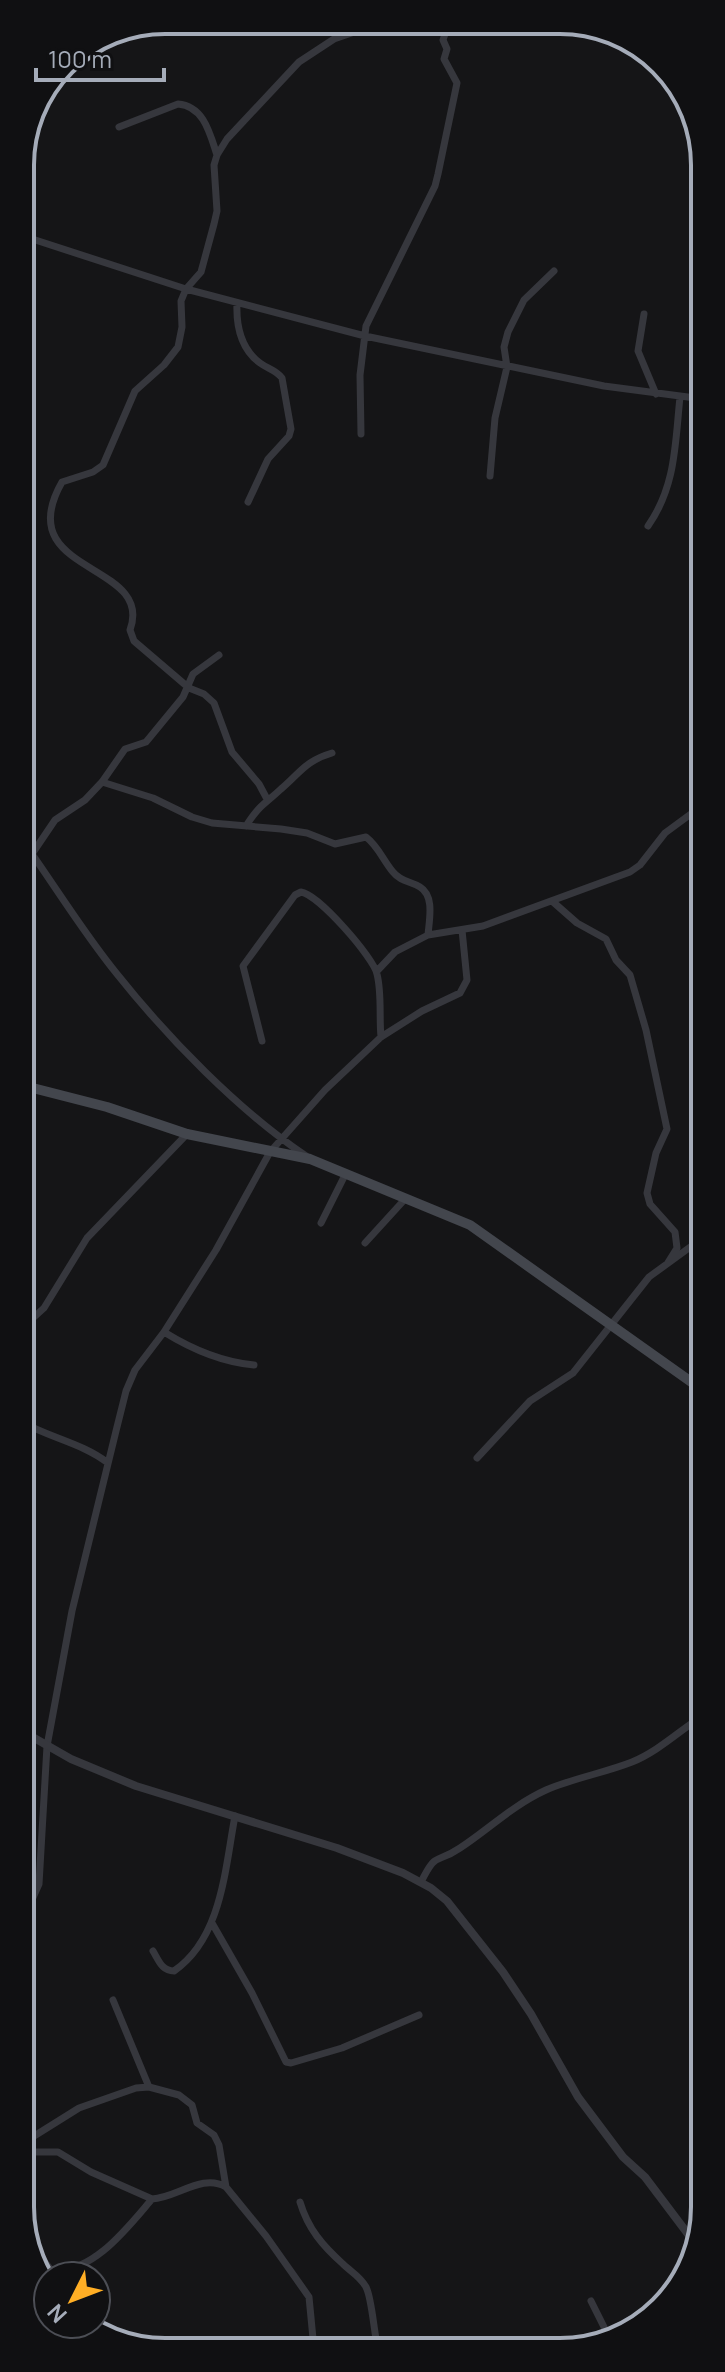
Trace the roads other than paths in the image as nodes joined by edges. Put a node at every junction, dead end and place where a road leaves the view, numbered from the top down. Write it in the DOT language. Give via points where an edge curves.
graph roads {
  1 [pos="349,34"];
  2 [pos="444,34"];
  3 [pos="119,127"];
  4 [pos="217,155"];
  5 [pos="34,240"];
  6 [pos="554,271"];
  7 [pos="186,289"];
  8 [pos="237,303"];
  9 [pos="644,314"];
  10 [pos="365,336"];
  11 [pos="507,367"];
  12 [pos="656,394"];
  13 [pos="680,397"];
  14 [pos="691,398"];
  15 [pos="361,434"];
  16 [pos="490,476"];
  17 [pos="248,502"];
  18 [pos="648,526"];
  19 [pos="219,655"];
  20 [pos="189,688"];
  21 [pos="332,753"];
  22 [pos="102,782"];
  23 [pos="267,799"];
  24 [pos="691,814"];
  25 [pos="246,826"];
  26 [pos="34,851"];
  27 [pos="34,857"];
  28 [pos="552,901"];
  29 [pos="462,930"];
  30 [pos="428,935"];
  31 [pos="377,971"];
  32 [pos="381,1037"];
  33 [pos="262,1041"];
  34 [pos="34,1088"];
  35 [pos="187,1134"];
  36 [pos="282,1140"];
  37 [pos="270,1152"];
  38 [pos="310,1159"];
  39 [pos="346,1173"];
  40 [pos="406,1198"];
  41 [pos="321,1223"];
  42 [pos="365,1243"];
  43 [pos="691,1246"];
  44 [pos="667,1264"];
  45 [pos="34,1317"];
  46 [pos="612,1325"];
  47 [pos="164,1332"];
  48 [pos="254,1365"];
  49 [pos="691,1382"];
  50 [pos="34,1429"];
  51 [pos="477,1458"];
  52 [pos="108,1463"];
  53 [pos="691,1724"];
  54 [pos="34,1738"];
  55 [pos="47,1746"];
  56 [pos="235,1816"];
  57 [pos="421,1882"];
  58 [pos="34,1895"];
  59 [pos="212,1923"];
  60 [pos="153,1951"];
  61 [pos="113,2000"];
  62 [pos="419,2015"];
  63 [pos="149,2087"];
  64 [pos="34,2136"];
  65 [pos="34,2152"];
  66 [pos="226,2187"];
  67 [pos="152,2199"];
  68 [pos="300,2202"];
  69 [pos="688,2234"];
  70 [pos="50,2269"];
  71 [pos="591,2301"];
  72 [pos="605,2329"];
  73 [pos="313,2338"];
  74 [pos="376,2338"];
  1 -- 4 [label="street" via="299,62"];
  2 -- 10 [label="street" via="444,59 457,83 435,186 371,313"];
  3 -- 4 [label="street" via="187,105 207,125"];
  4 -- 7 [label="street" via="214,224 201,272"];
  5 -- 7 [label="street"];
  6 -- 11 [label="street" via="517,311 504,347"];
  7 -- 8 [label="street"];
  7 -- 20 [label="street" via="178,347 135,391 103,465 62,482 50,519 52,534 64,551 121,589 132,606 134,641"];
  8 -- 10 [label="street"];
  8 -- 17 [label="street" via="244,346 282,378 291,429 268,459"];
  9 -- 12 [label="street" via="638,351"];
  10 -- 11 [label="street"];
  10 -- 15 [label="street"];
  11 -- 12 [label="street"];
  11 -- 16 [label="street"];
  12 -- 13 [label="street"];
  13 -- 14 [label="street"];
  13 -- 18 [label="street" via="668,486"];
  19 -- 20 [label="street" via="193,674"];
  20 -- 22 [label="street" via="146,742 125,749"];
  20 -- 23 [label="street" via="214,703 232,752"];
  21 -- 23 [label="street" via="306,764"];
  22 -- 25 [label="street" via="192,817"];
  22 -- 26 [label="street" via="55,820"];
  23 -- 25 [label="street"];
  24 -- 28 [label="street" via="665,833 630,872"];
  25 -- 30 [label="street" via="307,833 335,844 366,837 399,879 425,893"];
  27 -- 36 [label="street" via="116,974 190,1056"];
  28 -- 29 [label="street"];
  28 -- 44 [label="street" via="606,939 630,975 667,1129 647,1193 675,1232 677,1248"];
  29 -- 30 [label="street"];
  29 -- 32 [label="street" via="465,988"];
  30 -- 31 [label="street" via="395,952"];
  31 -- 32 [label="street"];
  31 -- 33 [label="street" via="315,897 295,895 243,966"];
  32 -- 36 [label="street"];
  34 -- 35 [label="main road"];
  35 -- 37 [label="main road"];
  35 -- 45 [label="street" via="87,1238"];
  36 -- 37 [label="street"];
  36 -- 38 [label="street"];
  37 -- 38 [label="main road"];
  37 -- 47 [label="street"];
  38 -- 39 [label="main road"];
  39 -- 40 [label="main road"];
  39 -- 41 [label="street"];
  40 -- 42 [label="street"];
  40 -- 46 [label="main road" via="470,1225"];
  43 -- 44 [label="street"];
  44 -- 46 [label="street" via="649,1277"];
  46 -- 49 [label="main road"];
  46 -- 51 [label="street" via="573,1373 530,1401"];
  47 -- 48 [label="street" via="227,1362"];
  47 -- 52 [label="street" via="126,1391"];
  50 -- 52 [label="street"];
  52 -- 55 [label="street" via="72,1611"];
  53 -- 57 [label="street" via="642,1757 544,1791 501,1815 458,1849 432,1861"];
  54 -- 55 [label="street"];
  55 -- 56 [label="street" via="136,1786"];
  55 -- 58 [label="street" via="39,1884"];
  56 -- 57 [label="street"];
  56 -- 59 [label="street"];
  57 -- 69 [label="street" via="447,1901 503,1972 578,2097"];
  59 -- 60 [label="street" via="174,1971 162,1966"];
  59 -- 62 [label="street" via="286,2062 342,2048"];
  61 -- 63 [label="street"];
  63 -- 64 [label="street" via="79,2108"];
  63 -- 66 [label="street" via="179,2095 192,2105 197,2123 219,2145"];
  65 -- 67 [label="street" via="58,2152"];
  66 -- 67 [label="street" via="208,2182"];
  66 -- 73 [label="street" via="309,2297"];
  67 -- 70 [label="street" via="93,2258 66,2269"];
  68 -- 74 [label="street" via="318,2239 365,2285"];
  71 -- 72 [label="street"];
}
